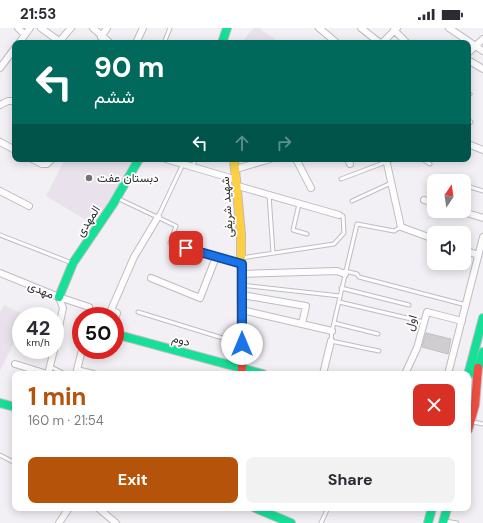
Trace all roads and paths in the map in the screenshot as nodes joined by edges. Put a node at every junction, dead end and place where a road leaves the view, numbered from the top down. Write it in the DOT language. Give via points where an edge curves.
graph roads {
  1 [pos="18,28"];
  2 [pos="30,28"];
  3 [pos="41,28"];
  4 [pos="71,28"];
  5 [pos="93,28"];
  6 [pos="106,28"];
  7 [pos="143,28"];
  8 [pos="170,28"];
  9 [pos="227,28"];
  10 [pos="319,28"];
  11 [pos="361,28"];
  12 [pos="450,28"];
  13 [pos="396,29"];
  14 [pos="25,35"];
  15 [pos="101,37"];
  16 [pos="483,39"];
  17 [pos="21,40"];
  18 [pos="56,40"];
  19 [pos="61,40"];
  20 [pos="106,40"];
  21 [pos="137,40"];
  22 [pos="165,40"];
  23 [pos="223,40"];
  24 [pos="333,40"];
  25 [pos="377,40"];
  26 [pos="384,40"];
  27 [pos="405,40"];
  28 [pos="466,40"];
  29 [pos="471,44"];
  30 [pos="475,47"];
  31 [pos="471,50"];
  32 [pos="483,51"];
  33 [pos="12,52"];
  34 [pos="471,62"];
  35 [pos="0,68"];
  36 [pos="483,69"];
  37 [pos="12,101"];
  38 [pos="0,105"];
  39 [pos="0,142"];
  40 [pos="471,145"];
  41 [pos="12,148"];
  42 [pos="483,150"];
  43 [pos="137,162"];
  44 [pos="176,162"];
  45 [pos="194,162"];
  46 [pos="235,162"];
  47 [pos="260,162"];
  48 [pos="298,162"];
  49 [pos="381,162"];
  50 [pos="386,162"];
  51 [pos="427,162"];
  52 [pos="183,164"];
  53 [pos="430,164"];
  54 [pos="193,167"];
  55 [pos="236,169"];
  56 [pos="341,179"];
  57 [pos="238,183"];
  58 [pos="391,183"];
  59 [pos="471,187"];
  60 [pos="311,188"];
  61 [pos="0,191"];
  62 [pos="483,191"];
  63 [pos="269,195"];
  64 [pos="117,198"];
  65 [pos="424,200"];
  66 [pos="352,201"];
  67 [pos="427,201"];
  68 [pos="299,204"];
  69 [pos="29,206"];
  70 [pos="471,214"];
  71 [pos="339,215"];
  72 [pos="158,217"];
  73 [pos="483,218"];
  74 [pos="401,227"];
  75 [pos="307,234"];
  76 [pos="0,235"];
  77 [pos="427,236"];
  78 [pos="483,237"];
  79 [pos="471,252"];
  80 [pos="273,253"];
  81 [pos="478,254"];
  82 [pos="216,257"];
  83 [pos="241,261"];
  84 [pos="73,263"];
  85 [pos="0,273"];
  86 [pos="345,273"];
  87 [pos="242,274"];
  88 [pos="151,278"];
  89 [pos="242,285"];
  90 [pos="341,288"];
  91 [pos="242,295"];
  92 [pos="340,296"];
  93 [pos="59,297"];
  94 [pos="338,302"];
  95 [pos="410,305"];
  96 [pos="466,305"];
  97 [pos="63,307"];
  98 [pos="89,307"];
  99 [pos="111,307"];
  100 [pos="242,310"];
  101 [pos="138,312"];
  102 [pos="483,318"];
  103 [pos="462,321"];
  104 [pos="424,322"];
  105 [pos="334,323"];
  106 [pos="302,324"];
  107 [pos="332,331"];
  108 [pos="378,334"];
  109 [pos="124,337"];
  110 [pos="330,341"];
  111 [pos="242,344"];
  112 [pos="379,351"];
  113 [pos="483,352"];
  114 [pos="52,359"];
  115 [pos="80,359"];
  116 [pos="471,362"];
  117 [pos="15,364"];
  118 [pos="50,367"];
  119 [pos="478,368"];
  120 [pos="38,371"];
  121 [pos="49,371"];
  122 [pos="59,371"];
  123 [pos="77,371"];
  124 [pos="242,371"];
  125 [pos="324,371"];
  126 [pos="406,371"];
  127 [pos="449,371"];
  128 [pos="466,371"];
  129 [pos="469,371"];
  130 [pos="471,393"];
  131 [pos="0,403"];
  132 [pos="12,406"];
  133 [pos="471,418"];
  134 [pos="471,421"];
  135 [pos="483,424"];
  136 [pos="0,455"];
  137 [pos="12,461"];
  138 [pos="67,511"];
  139 [pos="102,511"];
  140 [pos="262,511"];
  141 [pos="327,511"];
  142 [pos="425,511"];
  143 [pos="431,511"];
  144 [pos="438,511"];
  145 [pos="446,511"];
  146 [pos="443,522"];
  147 [pos="59,523"];
  148 [pos="116,523"];
  149 [pos="291,523"];
  150 [pos="321,523"];
  151 [pos="422,523"];
  152 [pos="428,523"];
  153 [pos="435,523"];
  154 [pos="457,523"];
  1 -- 14 [label="street"];
  2 -- 14 [label="street"];
  3 -- 18 [label="street"];
  4 -- 19 [label="street"];
  5 -- 15 [label="street"];
  6 -- 15 [label="street"];
  7 -- 21 [label="street"];
  8 -- 22 [label="lane"];
  9 -- 23 [label="main road"];
  10 -- 24 [label="street"];
  11 -- 25 [label="street"];
  12 -- 28 [label="street"];
  13 -- 26 [label="street"];
  13 -- 27 [label="street"];
  14 -- 17 [label="street"];
  15 -- 20 [label="street"];
  16 -- 30 [label="street"];
  29 -- 30 [label="street"];
  30 -- 31 [label="street"];
  30 -- 32 [label="street"];
  33 -- 35 [label="street"];
  34 -- 36 [label="street"];
  37 -- 38 [label="street"];
  39 -- 41 [label="street"];
  40 -- 42 [label="street"];
  43 -- 64 [label="main road, المهدی"];
  44 -- 52 [label="street"];
  45 -- 54 [label="lane"];
  46 -- 55 [label="main road, شهید شریفی"];
  47 -- 55 [label="street"];
  48 -- 60 [label="street"];
  49 -- 56 [label="lane"];
  50 -- 58 [label="street"];
  51 -- 53 [label="lane"];
  52 -- 54 [label="street"];
  52 -- 72 [label="lane"];
  54 -- 57 [label="street"];
  55 -- 57 [label="main road, شهید شریفی"];
  57 -- 63 [label="street"];
  57 -- 83 [label="main road, شهید شریفی"];
  58 -- 66 [label="lane"];
  58 -- 74 [label="street"];
  59 -- 62 [label="lane"];
  61 -- 69 [label="street"];
  63 -- 68 [label="street"];
  63 -- 80 [label="lane"];
  64 -- 72 [label="lane"];
  64 -- 84 [label="main road, المهدی"];
  65 -- 67 [label="street"];
  68 -- 71 [label="street"];
  68 -- 75 [label="lane" via="293,230"];
  70 -- 73 [label="street"];
  71 -- 80 [label="lane" via="342,216 344,233 334,244"];
  72 -- 82 [label="lane" via="176,226 170,243"];
  72 -- 99 [label="street" via="134,257"];
  74 -- 77 [label="street"];
  74 -- 86 [label="lane" via="394,231 357,224"];
  76 -- 84 [label="lane"];
  78 -- 81 [label="street"];
  79 -- 81 [label="street"];
  80 -- 83 [label="lane"];
  81 -- 96 [label="street"];
  82 -- 83 [label="lane"];
  82 -- 88 [label="street" via="200,298"];
  83 -- 87 [label="main road, شهید شریفی"];
  84 -- 93 [label="main road, المهدی"];
  85 -- 93 [label="street, مهدی"];
  86 -- 87 [label="street" via="337,271"];
  86 -- 90 [label="lane"];
  86 -- 96 [label="lane" via="358,274 359,277"];
  87 -- 89 [label="main road, شهید شریفی"];
  89 -- 91 [label="main road, شهید شریفی"];
  89 -- 92 [label="lane"];
  90 -- 92 [label="lane"];
  90 -- 95 [label="lane"];
  91 -- 100 [label="main road, شهید شریفی"];
  91 -- 106 [label="street" via="306,306"];
  92 -- 94 [label="lane"];
  93 -- 97 [label="street, مهدی"];
  93 -- 98 [label="street"];
  94 -- 104 [label="lane"];
  94 -- 105 [label="lane"];
  96 -- 103 [label="street"];
  100 -- 106 [label="street"];
  100 -- 111 [label="main road, شهید شریفی"];
  101 -- 111 [label="lane"];
  102 -- 116 [label="main road"];
  103 -- 104 [label="street, اول" via="427,312"];
  103 -- 127 [label="street"];
  104 -- 126 [label="street, اول" via="417,348"];
  105 -- 107 [label="lane"];
  105 -- 108 [label="lane"];
  106 -- 107 [label="street"];
  107 -- 110 [label="lane"];
  109 -- 124 [label="main road, دوم"];
  110 -- 112 [label="lane"];
  110 -- 125 [label="street"];
  111 -- 124 [label="main road, شهید شریفی"];
  113 -- 119 [label="main road"];
  114 -- 118 [label="street"];
  115 -- 123 [label="street"];
  116 -- 128 [label="main road"];
  116 -- 129 [label="main road"];
  117 -- 120 [label="street"];
  118 -- 121 [label="street"];
  118 -- 122 [label="lane"];
  119 -- 130 [label="main road"];
  119 -- 133 [label="main road" via="475,405"];
  131 -- 132 [label="main road"];
  134 -- 135 [label="lane"];
  136 -- 137 [label="lane"];
  138 -- 147 [label="street"];
  139 -- 148 [label="street"];
  140 -- 149 [label="main road"];
  141 -- 150 [label="lane"];
  142 -- 151 [label="main road"];
  143 -- 152 [label="main road"];
  144 -- 153 [label="main road"];
  145 -- 146 [label="main road"];
  146 -- 154 [label="lane"];
}
